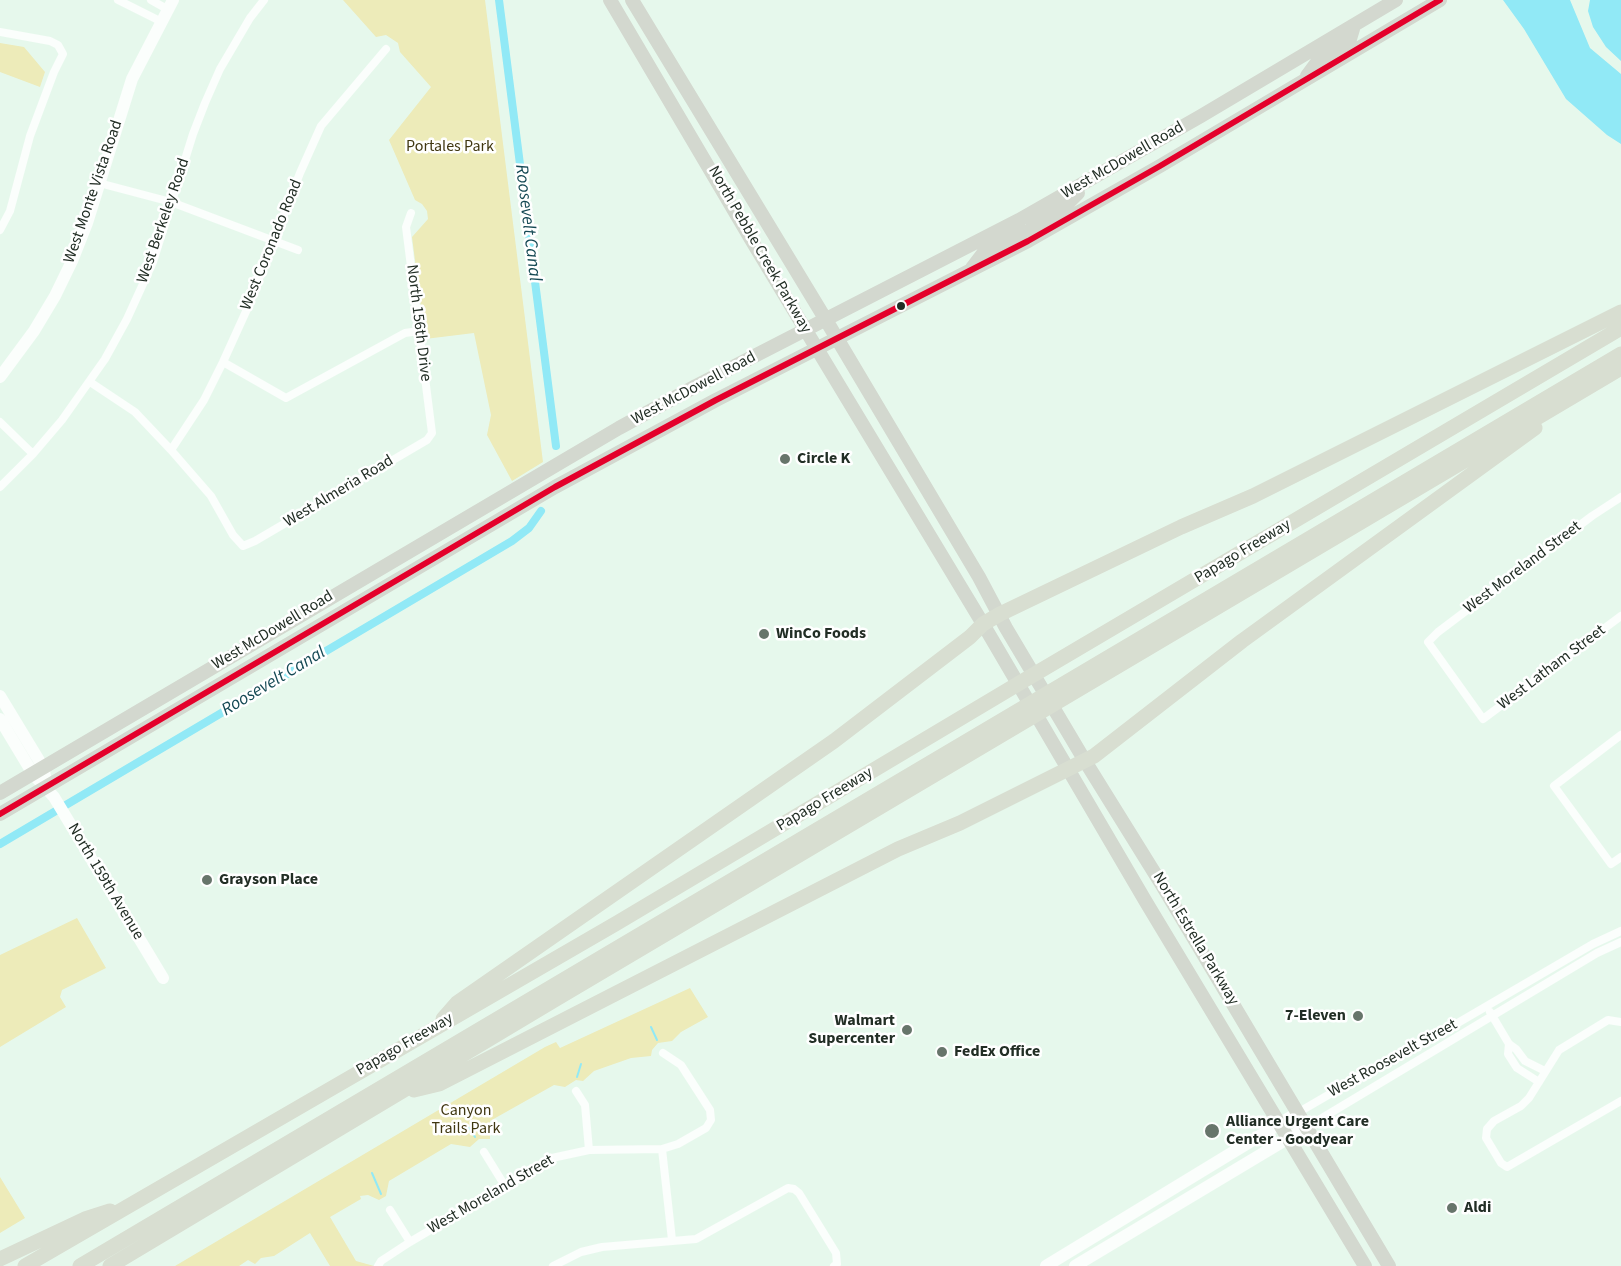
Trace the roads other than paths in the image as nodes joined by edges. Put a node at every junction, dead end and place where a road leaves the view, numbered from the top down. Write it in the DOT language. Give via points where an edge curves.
graph roads {
  1 [pos="118,0"];
  2 [pos="151,0"];
  3 [pos="264,0"];
  4 [pos="610,0"];
  5 [pos="632,0"];
  6 [pos="1396,0"];
  7 [pos="1440,0"];
  8 [pos="170,4"];
  9 [pos="160,21"];
  10 [pos="1353,26"];
  11 [pos="0,32"];
  12 [pos="386,49"];
  13 [pos="1302,82"];
  14 [pos="99,183"];
  15 [pos="1088,183"];
  16 [pos="171,202"];
  17 [pos="0,206"];
  18 [pos="9,211"];
  19 [pos="411,213"];
  20 [pos="1019,220"];
  21 [pos="0,230"];
  22 [pos="274,241"];
  23 [pos="1028,241"];
  24 [pos="298,250"];
  25 [pos="969,272"];
  26 [pos="1621,312"];
  27 [pos="826,320"];
  28 [pos="1621,328"];
  29 [pos="420,331"];
  30 [pos="806,331"];
  31 [pos="837,338"];
  32 [pos="817,349"];
  33 [pos="1621,354"];
  34 [pos="223,362"];
  35 [pos="1621,368"];
  36 [pos="0,377"];
  37 [pos="90,382"];
  38 [pos="1564,402"];
  39 [pos="0,422"];
  40 [pos="619,428"];
  41 [pos="432,433"];
  42 [pos="630,446"];
  43 [pos="171,450"];
  44 [pos="33,454"];
  45 [pos="881,454"];
  46 [pos="919,475"];
  47 [pos="0,487"];
  48 [pos="1621,497"];
  49 [pos="487,505"];
  50 [pos="423,563"];
  51 [pos="1000,614"];
  52 [pos="1621,616"];
  53 [pos="983,624"];
  54 [pos="1084,680"];
  55 [pos="0,696"];
  56 [pos="0,718"];
  57 [pos="1483,719"];
  58 [pos="1002,728"];
  59 [pos="1621,735"];
  60 [pos="1085,761"];
  61 [pos="1070,768"];
  62 [pos="38,771"];
  63 [pos="47,787"];
  64 [pos="0,793"];
  65 [pos="0,814"];
  66 [pos="1621,857"];
  67 [pos="1621,931"];
  68 [pos="1621,942"];
  69 [pos="1201,949"];
  70 [pos="1185,965"];
  71 [pos="163,978"];
  72 [pos="1487,1006"];
  73 [pos="1492,1016"];
  74 [pos="1620,1021"];
  75 [pos="436,1027"];
  76 [pos="1509,1044"];
  77 [pos="663,1053"];
  78 [pos="1526,1062"];
  79 [pos="1521,1071"];
  80 [pos="1545,1071"];
  81 [pos="1539,1082"];
  82 [pos="576,1091"];
  83 [pos="400,1094"];
  84 [pos="1621,1101"];
  85 [pos="1299,1112"];
  86 [pos="1279,1123"];
  87 [pos="1307,1127"];
  88 [pos="1288,1139"];
  89 [pos="662,1149"];
  90 [pos="589,1150"];
  91 [pos="484,1152"];
  92 [pos="505,1186"];
  93 [pos="136,1204"];
  94 [pos="390,1210"];
  95 [pos="672,1240"];
  96 [pos="410,1242"];
  97 [pos="1352,1244"];
  98 [pos="0,1259"];
  99 [pos="835,1265"];
  100 [pos="26,1266"];
  101 [pos="80,1266"];
  102 [pos="110,1266"];
  103 [pos="378,1266"];
  104 [pos="553,1266"];
  105 [pos="1046,1266"];
  106 [pos="1075,1266"];
  107 [pos="1365,1266"];
  108 [pos="1379,1266"];
  109 [pos="1389,1266"];
  1 -- 9 [label="street"];
  2 -- 8 [label="street"];
  3 -- 16 [label="street, West Berkeley Road" via="220,69"];
  4 -- 30 [label="main road, North Pebble Creek Parkway"];
  5 -- 27 [label="main road, North Pebble Creek Parkway"];
  6 -- 10 [label="main road, West McDowell Road"];
  7 -- 13 [label="main road, West McDowell Road"];
  8 -- 9 [label="street, West Monte Vista Road"];
  9 -- 14 [label="street, West Monte Vista Road" via="132,79"];
  10 -- 13 [label="main road" via="1350,39 1321,57"];
  10 -- 15 [label="main road, West McDowell Road"];
  11 -- 18 [label="street" via="50,41 63,54 30,136"];
  12 -- 22 [label="street, West Coronado Road" via="321,126"];
  13 -- 23 [label="main road, West McDowell Road"];
  14 -- 16 [label="street"];
  14 -- 36 [label="street, West Monte Vista Road" via="72,261 55,296"];
  15 -- 20 [label="main road, West McDowell Road"];
  15 -- 23 [label="main road" via="1062,209 1033,226"];
  16 -- 22 [label="street"];
  16 -- 37 [label="street, West Berkeley Road" via="140,292"];
  17 -- 18 [label="street"];
  18 -- 21 [label="street"];
  19 -- 29 [label="street, North 156th Drive" via="406,227"];
  20 -- 25 [label="main road" via="1014,234 985,251"];
  20 -- 27 [label="main road, West McDowell Road"];
  22 -- 24 [label="street"];
  22 -- 34 [label="street, West Coronado Road"];
  23 -- 25 [label="main road, West McDowell Road"];
  25 -- 31 [label="main road, West McDowell Road"];
  26 -- 51 [label="highway" via="1253,496"];
  27 -- 30 [label="main road, West McDowell Road"];
  27 -- 31 [label="main road, North Pebble Creek Parkway"];
  28 -- 75 [label="highway, Papago Freeway"];
  29 -- 34 [label="street" via="405,333 286,398"];
  29 -- 41 [label="street, North 156th Drive"];
  30 -- 32 [label="main road, North Pebble Creek Parkway"];
  30 -- 40 [label="main road, West McDowell Road"];
  31 -- 32 [label="main road, West McDowell Road"];
  31 -- 46 [label="main road, North Pebble Creek Parkway"];
  32 -- 42 [label="main road, West McDowell Road"];
  32 -- 45 [label="main road, North Pebble Creek Parkway"];
  33 -- 54 [label="highway"];
  34 -- 43 [label="street, West Coronado Road"];
  35 -- 38 [label="highway, Papago Freeway"];
  37 -- 43 [label="street" via="135,412"];
  37 -- 44 [label="street, West Berkeley Road"];
  38 -- 54 [label="highway, Papago Freeway"];
  38 -- 60 [label="highway" via="1527,435 1312,588"];
  39 -- 44 [label="street"];
  40 -- 42 [label="main road"];
  40 -- 49 [label="main road, West McDowell Road"];
  41 -- 43 [label="street, West Almeria Road" via="243,546 211,496"];
  42 -- 50 [label="main road, West McDowell Road"];
  44 -- 47 [label="street, West Berkeley Road"];
  45 -- 46 [label="main road" via="894,453 908,474"];
  45 -- 53 [label="main road, North Pebble Creek Parkway"];
  46 -- 51 [label="main road, North Pebble Creek Parkway"];
  48 -- 57 [label="street, West Moreland Street" via="1428,642"];
  49 -- 50 [label="main road" via="480,517 428,548"];
  49 -- 62 [label="main road, West McDowell Road"];
  50 -- 63 [label="main road, West McDowell Road"];
  51 -- 53 [label="highway"];
  51 -- 60 [label="main road, North Estrella Parkway"];
  52 -- 57 [label="street, West Latham Street"];
  53 -- 61 [label="main road, North Estrella Parkway"];
  53 -- 75 [label="highway" via="834,741 457,1003"];
  54 -- 58 [label="highway, Papago Freeway"];
  55 -- 62 [label="street, North 159th Avenue"];
  56 -- 62 [label="street, North 159th Avenue"];
  58 -- 83 [label="highway, Papago Freeway"];
  58 -- 101 [label="highway"];
  59 -- 66 [label="street" via="1554,786 1611,864"];
  60 -- 61 [label="highway"];
  60 -- 69 [label="main road, North Estrella Parkway"];
  61 -- 70 [label="main road, North Estrella Parkway" via="1077,786"];
  61 -- 83 [label="highway" via="898,849 439,1084"];
  62 -- 63 [label="street, North 159th Avenue"];
  62 -- 64 [label="main road, West McDowell Road"];
  63 -- 65 [label="main road, West McDowell Road"];
  63 -- 71 [label="street, North 159th Avenue"];
  67 -- 72 [label="street, West Roosevelt Street"];
  68 -- 73 [label="street, West Roosevelt Street"];
  69 -- 70 [label="main road"];
  69 -- 85 [label="main road, North Estrella Parkway"];
  70 -- 86 [label="main road, North Estrella Parkway"];
  72 -- 73 [label="street"];
  72 -- 85 [label="street, West Roosevelt Street"];
  73 -- 76 [label="street"];
  73 -- 87 [label="street, West Roosevelt Street"];
  74 -- 80 [label="street" via="1608,1020 1559,1050"];
  75 -- 93 [label="highway, Papago Freeway"];
  76 -- 78 [label="street"];
  76 -- 79 [label="street" via="1508,1054"];
  77 -- 89 [label="street, West Moreland Street" via="681,1065 710,1110 711,1120 706,1128"];
  78 -- 79 [label="street"];
  78 -- 80 [label="street"];
  79 -- 81 [label="street"];
  80 -- 81 [label="street"];
  81 -- 84 [label="street" via="1521,1106 1494,1121 1485,1133 1507,1167"];
  82 -- 90 [label="street" via="585,1105"];
  83 -- 102 [label="highway, Papago Freeway"];
  85 -- 86 [label="street, West Roosevelt Street"];
  85 -- 87 [label="main road, North Estrella Parkway"];
  86 -- 88 [label="main road, North Estrella Parkway"];
  86 -- 105 [label="street, West Roosevelt Street"];
  87 -- 88 [label="street, West Roosevelt Street"];
  87 -- 109 [label="main road, North Estrella Parkway"];
  88 -- 97 [label="main road, North Estrella Parkway"];
  88 -- 106 [label="street, West Roosevelt Street"];
  89 -- 90 [label="street, West Moreland Street"];
  89 -- 95 [label="street"];
  90 -- 92 [label="street, West Moreland Street" via="552,1158"];
  91 -- 92 [label="street"];
  92 -- 96 [label="street, West Moreland Street"];
  93 -- 98 [label="highway" via="85,1219"];
  93 -- 100 [label="highway, Papago Freeway"];
  94 -- 96 [label="street"];
  95 -- 99 [label="street" via="696,1239 788,1188 799,1193 836,1253"];
  95 -- 104 [label="street" via="602,1247"];
  96 -- 103 [label="street, West Moreland Street"];
  97 -- 107 [label="main road, North Estrella Parkway"];
  97 -- 108 [label="main road" via="1364,1243"];
}
